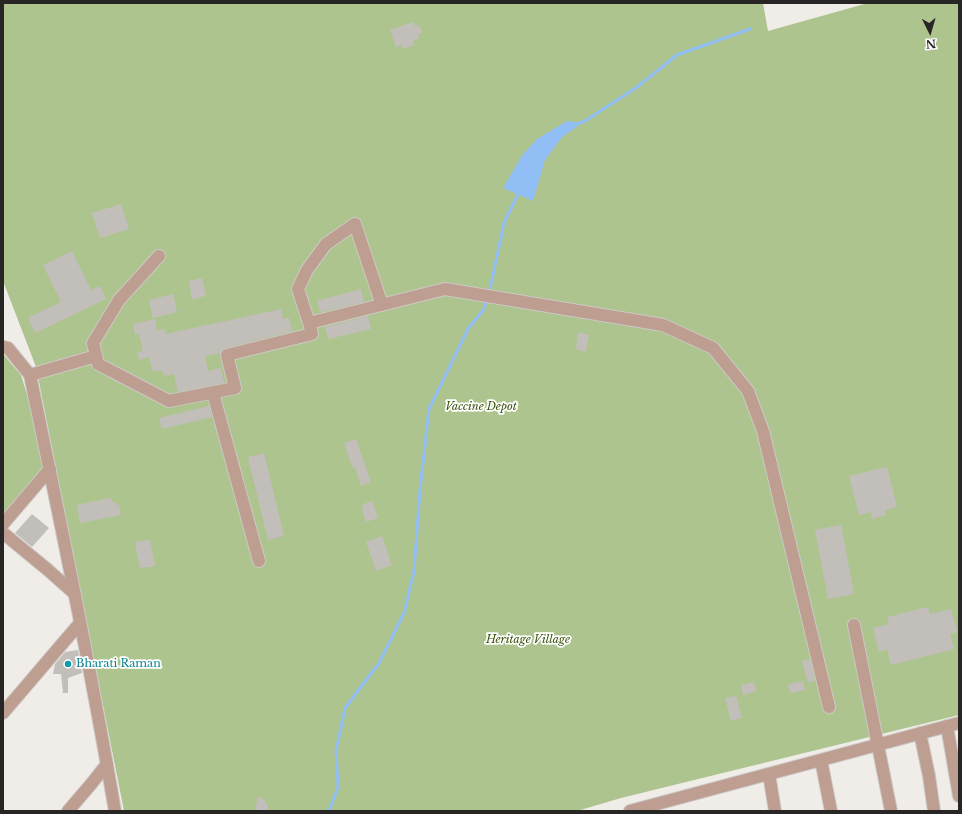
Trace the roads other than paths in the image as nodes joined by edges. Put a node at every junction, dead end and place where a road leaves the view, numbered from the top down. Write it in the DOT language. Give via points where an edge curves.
graph roads {
  1 [pos="159,256"];
  2 [pos="382,305"];
  3 [pos="309,323"];
  4 [pos="3,347"];
  5 [pos="96,356"];
  6 [pos="30,375"];
  7 [pos="212,393"];
  8 [pos="50,469"];
  9 [pos="3,524"];
  10 [pos="3,533"];
  11 [pos="259,561"];
  12 [pos="75,594"];
  13 [pos="80,623"];
  14 [pos="854,625"];
  15 [pos="829,707"];
  16 [pos="3,713"];
  17 [pos="959,723"];
  18 [pos="947,726"];
  19 [pos="920,733"];
  20 [pos="877,745"];
  21 [pos="821,760"];
  22 [pos="107,764"];
  23 [pos="769,774"];
  24 [pos="959,796"];
  25 [pos="68,811"];
  26 [pos="115,811"];
  27 [pos="630,811"];
  28 [pos="775,811"];
  29 [pos="831,811"];
  30 [pos="891,811"];
  31 [pos="934,811"];
  1 -- 5 [label="street" via="119,300 93,343"];
  2 -- 3 [label="street"];
  2 -- 3 [label="street" via="355,224 326,244 307,270 298,288"];
  2 -- 15 [label="street" via="445,289 663,325 712,348 748,390 763,431"];
  3 -- 7 [label="street" via="312,334 227,355 235,388"];
  4 -- 6 [label="street" via="8,348"];
  5 -- 6 [label="street"];
  5 -- 7 [label="street" via="98,364 169,401"];
  6 -- 8 [label="street"];
  7 -- 11 [label="street"];
  8 -- 9 [label="street"];
  8 -- 12 [label="street"];
  10 -- 12 [label="street"];
  12 -- 13 [label="street"];
  13 -- 16 [label="street"];
  13 -- 22 [label="street"];
  14 -- 20 [label="street"];
  17 -- 18 [label="street"];
  18 -- 19 [label="street"];
  18 -- 24 [label="street"];
  19 -- 20 [label="street"];
  19 -- 31 [label="street"];
  20 -- 21 [label="street"];
  20 -- 30 [label="street"];
  21 -- 23 [label="street"];
  21 -- 29 [label="street"];
  22 -- 25 [label="street"];
  22 -- 26 [label="street"];
  23 -- 27 [label="street"];
  23 -- 28 [label="street"];
}
